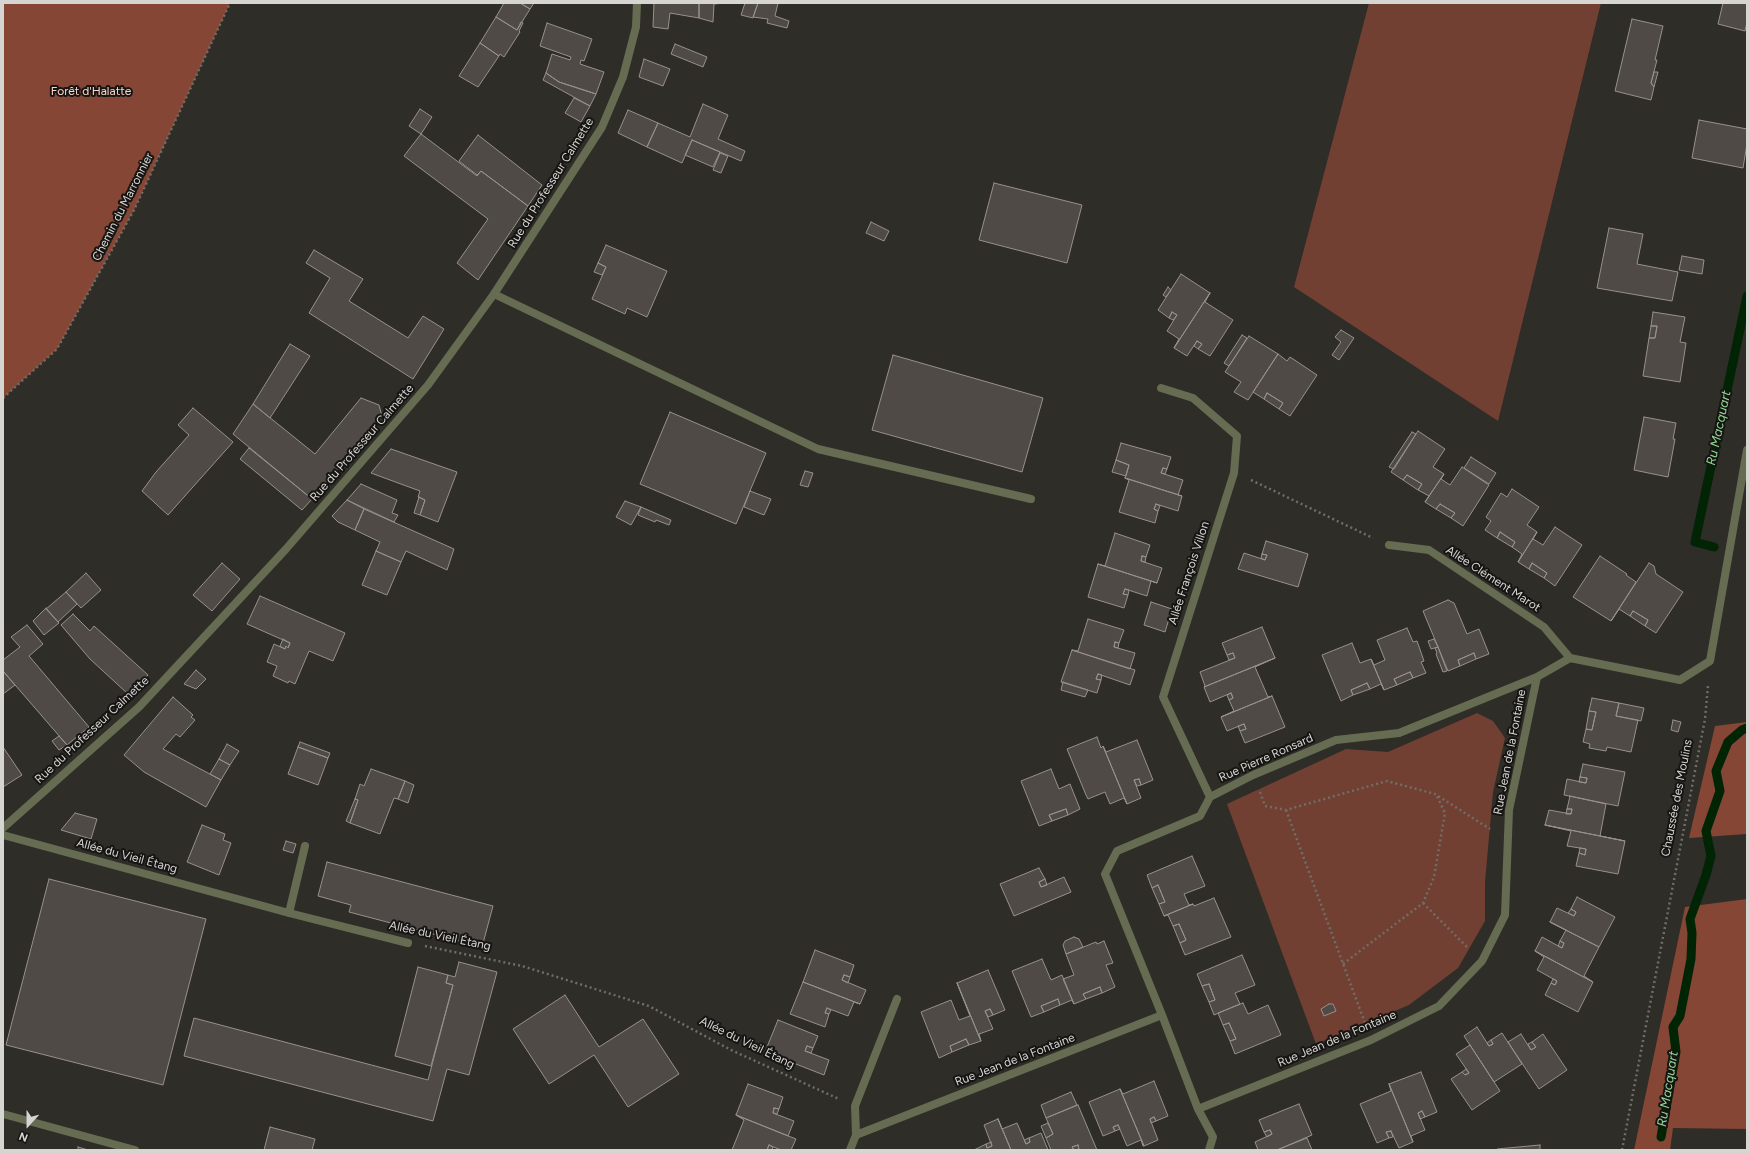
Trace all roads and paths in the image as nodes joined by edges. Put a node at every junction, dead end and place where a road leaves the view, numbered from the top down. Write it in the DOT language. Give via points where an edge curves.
graph roads {
  1 [pos="230,3"];
  2 [pos="637,3"];
  3 [pos="494,294"];
  4 [pos="1161,388"];
  5 [pos="3,398"];
  6 [pos="1747,450"];
  7 [pos="1234,473"];
  8 [pos="1031,499"];
  9 [pos="1389,545"];
  10 [pos="1570,658"];
  11 [pos="1710,661"];
  12 [pos="1537,677"];
  13 [pos="1253,775"];
  14 [pos="1436,794"];
  15 [pos="1210,797"];
  16 [pos="1286,810"];
  17 [pos="3,828"];
  18 [pos="3,835"];
  19 [pos="1507,840"];
  20 [pos="305,846"];
  21 [pos="1423,903"];
  22 [pos="289,913"];
  23 [pos="408,943"];
  24 [pos="1482,961"];
  25 [pos="1343,964"];
  26 [pos="897,999"];
  27 [pos="1162,1015"];
  28 [pos="1371,1040"];
  29 [pos="855,1106"];
  30 [pos="1198,1108"];
  31 [pos="3,1114"];
  32 [pos="856,1135"];
  33 [pos="135,1150"];
  34 [pos="850,1150"];
  35 [pos="1210,1150"];
  36 [pos="1622,1150"];
  1 -- 5 [label="path, Chemin du Marronnier" via="134,210 57,349"];
  2 -- 3 [label="street, Rue du Professeur Calmette" via="636,26 623,77 602,127"];
  3 -- 8 [label="street" via="818,449"];
  3 -- 17 [label="street, Rue du Professeur Calmette" via="428,385 286,549 139,707"];
  4 -- 7 [label="street, Allée François Villon" via="1193,398 1237,436"];
  6 -- 11 [label="street"];
  7 -- 9 [label="path"];
  7 -- 15 [label="street, Allée François Villon" via="1162,697"];
  9 -- 10 [label="street, Allée Clément Marot" via="1429,550 1544,627"];
  10 -- 11 [label="street" via="1680,680"];
  10 -- 12 [label="street, Rue Jean de la Fontaine"];
  11 -- 36 [label="path, Chaussée des Moulins" via="1705,719"];
  12 -- 13 [label="street, Rue Pierre Ronsard" via="1399,733 1336,740"];
  12 -- 19 [label="street, Rue Jean de la Fontaine" via="1509,810"];
  13 -- 15 [label="street, Rue Pierre Ronsard"];
  13 -- 16 [label="path" via="1265,806"];
  14 -- 16 [label="path" via="1387,781"];
  14 -- 19 [label="path"];
  14 -- 21 [label="path" via="1446,813 1434,877"];
  15 -- 27 [label="street, Rue Pierre Ronsard" via="1200,816 1117,851 1105,874"];
  16 -- 25 [label="path"];
  18 -- 22 [label="street, Allée du Vieil Étang"];
  19 -- 24 [label="street, Rue Jean de la Fontaine" via="1505,915"];
  20 -- 22 [label="street"];
  21 -- 24 [label="path"];
  21 -- 25 [label="path"];
  22 -- 23 [label="street, Allée du Vieil Étang"];
  23 -- 29 [label="path, Allée du Vieil Étang" via="522,966 649,1006 731,1050"];
  24 -- 28 [label="street, Rue Jean de la Fontaine" via="1439,1006"];
  25 -- 28 [label="path"];
  26 -- 29 [label="street"];
  27 -- 30 [label="street"];
  27 -- 32 [label="street, Rue Jean de la Fontaine"];
  28 -- 30 [label="street, Rue Jean de la Fontaine"];
  29 -- 32 [label="street"];
  30 -- 35 [label="street" via="1213,1136"];
  31 -- 33 [label="street"];
  32 -- 34 [label="street"];
}
